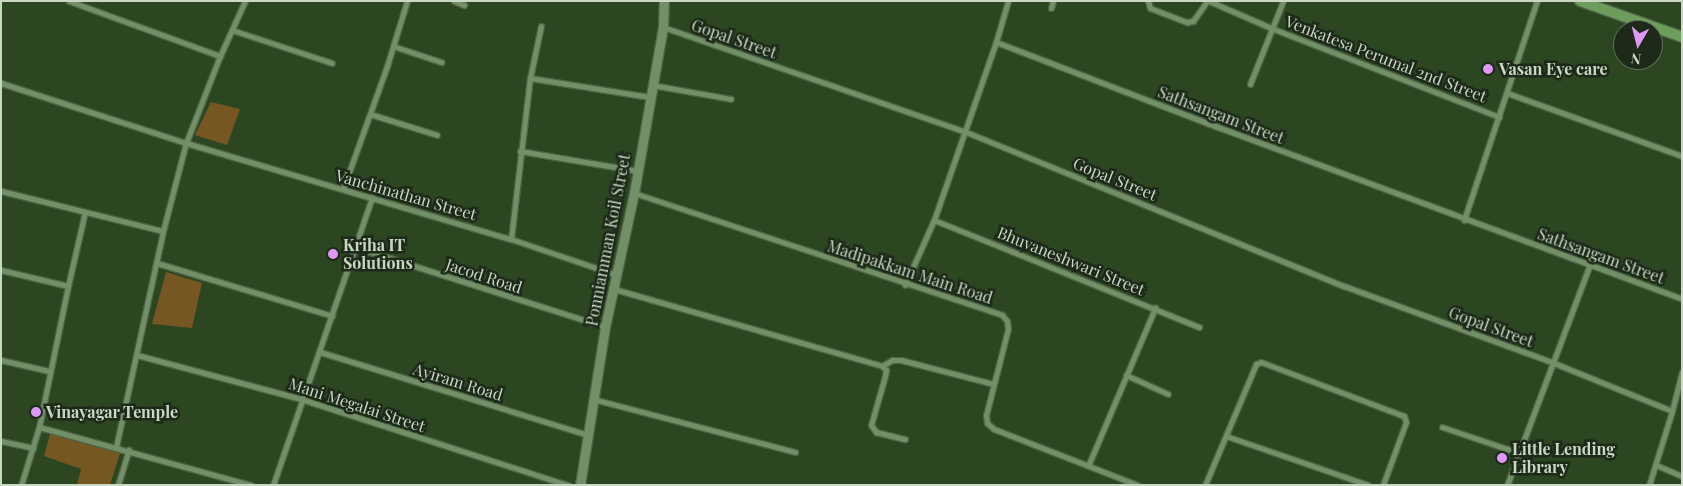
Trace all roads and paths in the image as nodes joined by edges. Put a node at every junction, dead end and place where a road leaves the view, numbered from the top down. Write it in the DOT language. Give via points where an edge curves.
graph roads {
  1 [pos="69,1"];
  2 [pos="245,1"];
  3 [pos="407,1"];
  4 [pos="454,1"];
  5 [pos="1008,1"];
  6 [pos="1053,1"];
  7 [pos="1148,1"];
  8 [pos="1208,1"];
  9 [pos="1283,1"];
  10 [pos="1537,1"];
  11 [pos="663,2"];
  12 [pos="1587,2"];
  13 [pos="464,5"];
  14 [pos="1051,8"];
  15 [pos="541,26"];
  16 [pos="663,27"];
  17 [pos="1271,28"];
  18 [pos="232,30"];
  19 [pos="1682,37"];
  20 [pos="996,42"];
  21 [pos="393,46"];
  22 [pos="220,56"];
  23 [pos="441,62"];
  24 [pos="332,63"];
  25 [pos="530,78"];
  26 [pos="1,83"];
  27 [pos="1250,84"];
  28 [pos="652,85"];
  29 [pos="1507,93"];
  30 [pos="650,97"];
  31 [pos="731,99"];
  32 [pos="370,114"];
  33 [pos="1499,117"];
  34 [pos="966,132"];
  35 [pos="437,135"];
  36 [pos="186,144"];
  37 [pos="520,151"];
  38 [pos="1682,156"];
  39 [pos="638,171"];
  40 [pos="343,189"];
  41 [pos="1,190"];
  42 [pos="634,193"];
  43 [pos="372,198"];
  44 [pos="85,212"];
  45 [pos="934,220"];
  46 [pos="1464,220"];
  47 [pos="163,232"];
  48 [pos="511,238"];
  49 [pos="355,247"];
  50 [pos="157,263"];
  51 [pos="1590,264"];
  52 [pos="1,270"];
  53 [pos="617,275"];
  54 [pos="905,285"];
  55 [pos="68,286"];
  56 [pos="614,289"];
  57 [pos="1682,299"];
  58 [pos="1155,308"];
  59 [pos="332,316"];
  60 [pos="606,328"];
  61 [pos="1200,328"];
  62 [pos="320,352"];
  63 [pos="137,354"];
  64 [pos="1,360"];
  65 [pos="1554,363"];
  66 [pos="882,366"];
  67 [pos="49,370"];
  68 [pos="1682,372"];
  69 [pos="1126,375"];
  70 [pos="993,384"];
  71 [pos="1168,394"];
  72 [pos="301,399"];
  73 [pos="593,399"];
  74 [pos="1672,411"];
  75 [pos="39,427"];
  76 [pos="1442,427"];
  77 [pos="588,435"];
  78 [pos="1226,436"];
  79 [pos="905,439"];
  80 [pos="1,441"];
  81 [pos="116,447"];
  82 [pos="33,448"];
  83 [pos="128,450"];
  84 [pos="795,452"];
  85 [pos="1519,453"];
  86 [pos="1656,465"];
  87 [pos="1088,466"];
  88 [pos="1682,476"];
  89 [pos="21,485"];
  90 [pos="118,485"];
  91 [pos="251,485"];
  92 [pos="273,485"];
  93 [pos="568,485"];
  94 [pos="580,485"];
  95 [pos="1138,485"];
  96 [pos="1205,485"];
  97 [pos="1368,485"];
  98 [pos="1382,485"];
  99 [pos="1507,485"];
  100 [pos="1649,485"];
  1 -- 22 [label="street"];
  2 -- 18 [label="street"];
  3 -- 21 [label="street"];
  4 -- 13 [label="street"];
  5 -- 20 [label="street"];
  6 -- 14 [label="street"];
  7 -- 8 [label="street, Venkatesa Perumal 2nd Street" via="1150,8 1187,22 1193,21"];
  8 -- 17 [label="street, Venkatesa Perumal 2nd Street"];
  9 -- 17 [label="street"];
  10 -- 29 [label="street"];
  11 -- 16 [label="street, Ponniamman Koil Street"];
  12 -- 19 [label="main road"];
  15 -- 25 [label="street"];
  16 -- 28 [label="street, Ponniamman Koil Street"];
  16 -- 34 [label="street, Gopal Street"];
  17 -- 27 [label="street"];
  17 -- 33 [label="street, Venkatesa Perumal 2nd Street"];
  18 -- 22 [label="street"];
  18 -- 24 [label="street"];
  20 -- 34 [label="street"];
  20 -- 46 [label="street, Sathsangam Street"];
  21 -- 23 [label="street"];
  21 -- 32 [label="street"];
  22 -- 36 [label="street"];
  25 -- 30 [label="street"];
  25 -- 37 [label="street"];
  26 -- 36 [label="street, Vanchinathan Street"];
  28 -- 30 [label="street, Ponniamman Koil Street"];
  28 -- 31 [label="street"];
  29 -- 33 [label="street"];
  29 -- 38 [label="street"];
  30 -- 39 [label="street, Ponniamman Koil Street"];
  32 -- 35 [label="street"];
  32 -- 40 [label="street"];
  33 -- 46 [label="street"];
  34 -- 45 [label="street"];
  34 -- 65 [label="street, Gopal Street" via="1344,286"];
  36 -- 40 [label="street, Vanchinathan Street"];
  36 -- 47 [label="street"];
  37 -- 39 [label="street"];
  37 -- 48 [label="street"];
  39 -- 42 [label="street, Ponniamman Koil Street"];
  40 -- 43 [label="street, Vanchinathan Street"];
  41 -- 44 [label="street"];
  42 -- 53 [label="street, Ponniamman Koil Street"];
  42 -- 54 [label="street, Madipakkam Main Road"];
  43 -- 48 [label="street, Vanchinathan Street"];
  43 -- 49 [label="street"];
  44 -- 47 [label="street"];
  44 -- 55 [label="street"];
  45 -- 54 [label="street"];
  45 -- 58 [label="street, Bhuvaneshwari Street"];
  46 -- 51 [label="street, Sathsangam Street"];
  47 -- 50 [label="street"];
  48 -- 53 [label="street, Vanchinathan Street"];
  49 -- 59 [label="street"];
  49 -- 60 [label="street, Jacod Road"];
  50 -- 59 [label="street"];
  50 -- 63 [label="street"];
  51 -- 57 [label="street, Sathsangam Street"];
  51 -- 65 [label="street"];
  52 -- 55 [label="street"];
  53 -- 56 [label="street, Ponniamman Koil Street"];
  54 -- 70 [label="street, Madipakkam Main Road" via="1002,315 1008,325"];
  55 -- 67 [label="street"];
  56 -- 60 [label="street, Ponniamman Koil Street"];
  56 -- 66 [label="street"];
  58 -- 61 [label="street, Bhuvaneshwari Street"];
  58 -- 69 [label="street"];
  59 -- 62 [label="street"];
  60 -- 73 [label="street, Ponniamman Koil Street"];
  62 -- 72 [label="street"];
  62 -- 77 [label="street, Ayiram Road"];
  63 -- 72 [label="street, Mani Megalai Street"];
  63 -- 81 [label="street"];
  64 -- 67 [label="street"];
  65 -- 74 [label="street, Gopal Street"];
  65 -- 85 [label="street"];
  66 -- 70 [label="street" via="892,360 902,360"];
  66 -- 79 [label="street" via="886,370 885,376 871,425 876,432"];
  67 -- 75 [label="street"];
  68 -- 74 [label="street"];
  69 -- 71 [label="street"];
  69 -- 87 [label="street"];
  70 -- 87 [label="street, Madipakkam Main Road" via="986,415 989,425"];
  72 -- 92 [label="street"];
  72 -- 93 [label="street, Mani Megalai Street"];
  73 -- 77 [label="street, Ponniamman Koil Street"];
  73 -- 84 [label="street"];
  74 -- 86 [label="street"];
  75 -- 81 [label="street"];
  75 -- 82 [label="street"];
  76 -- 85 [label="street"];
  77 -- 94 [label="street, Ponniamman Koil Street"];
  78 -- 96 [label="street"];
  78 -- 97 [label="street"];
  78 -- 98 [label="street" via="1256,364 1261,362 1404,416 1406,422"];
  80 -- 82 [label="street"];
  81 -- 83 [label="street"];
  82 -- 89 [label="street"];
  83 -- 90 [label="street"];
  83 -- 91 [label="street"];
  85 -- 99 [label="street"];
  86 -- 88 [label="street"];
  86 -- 100 [label="street"];
  87 -- 95 [label="street, Madipakkam Main Road"];
}
